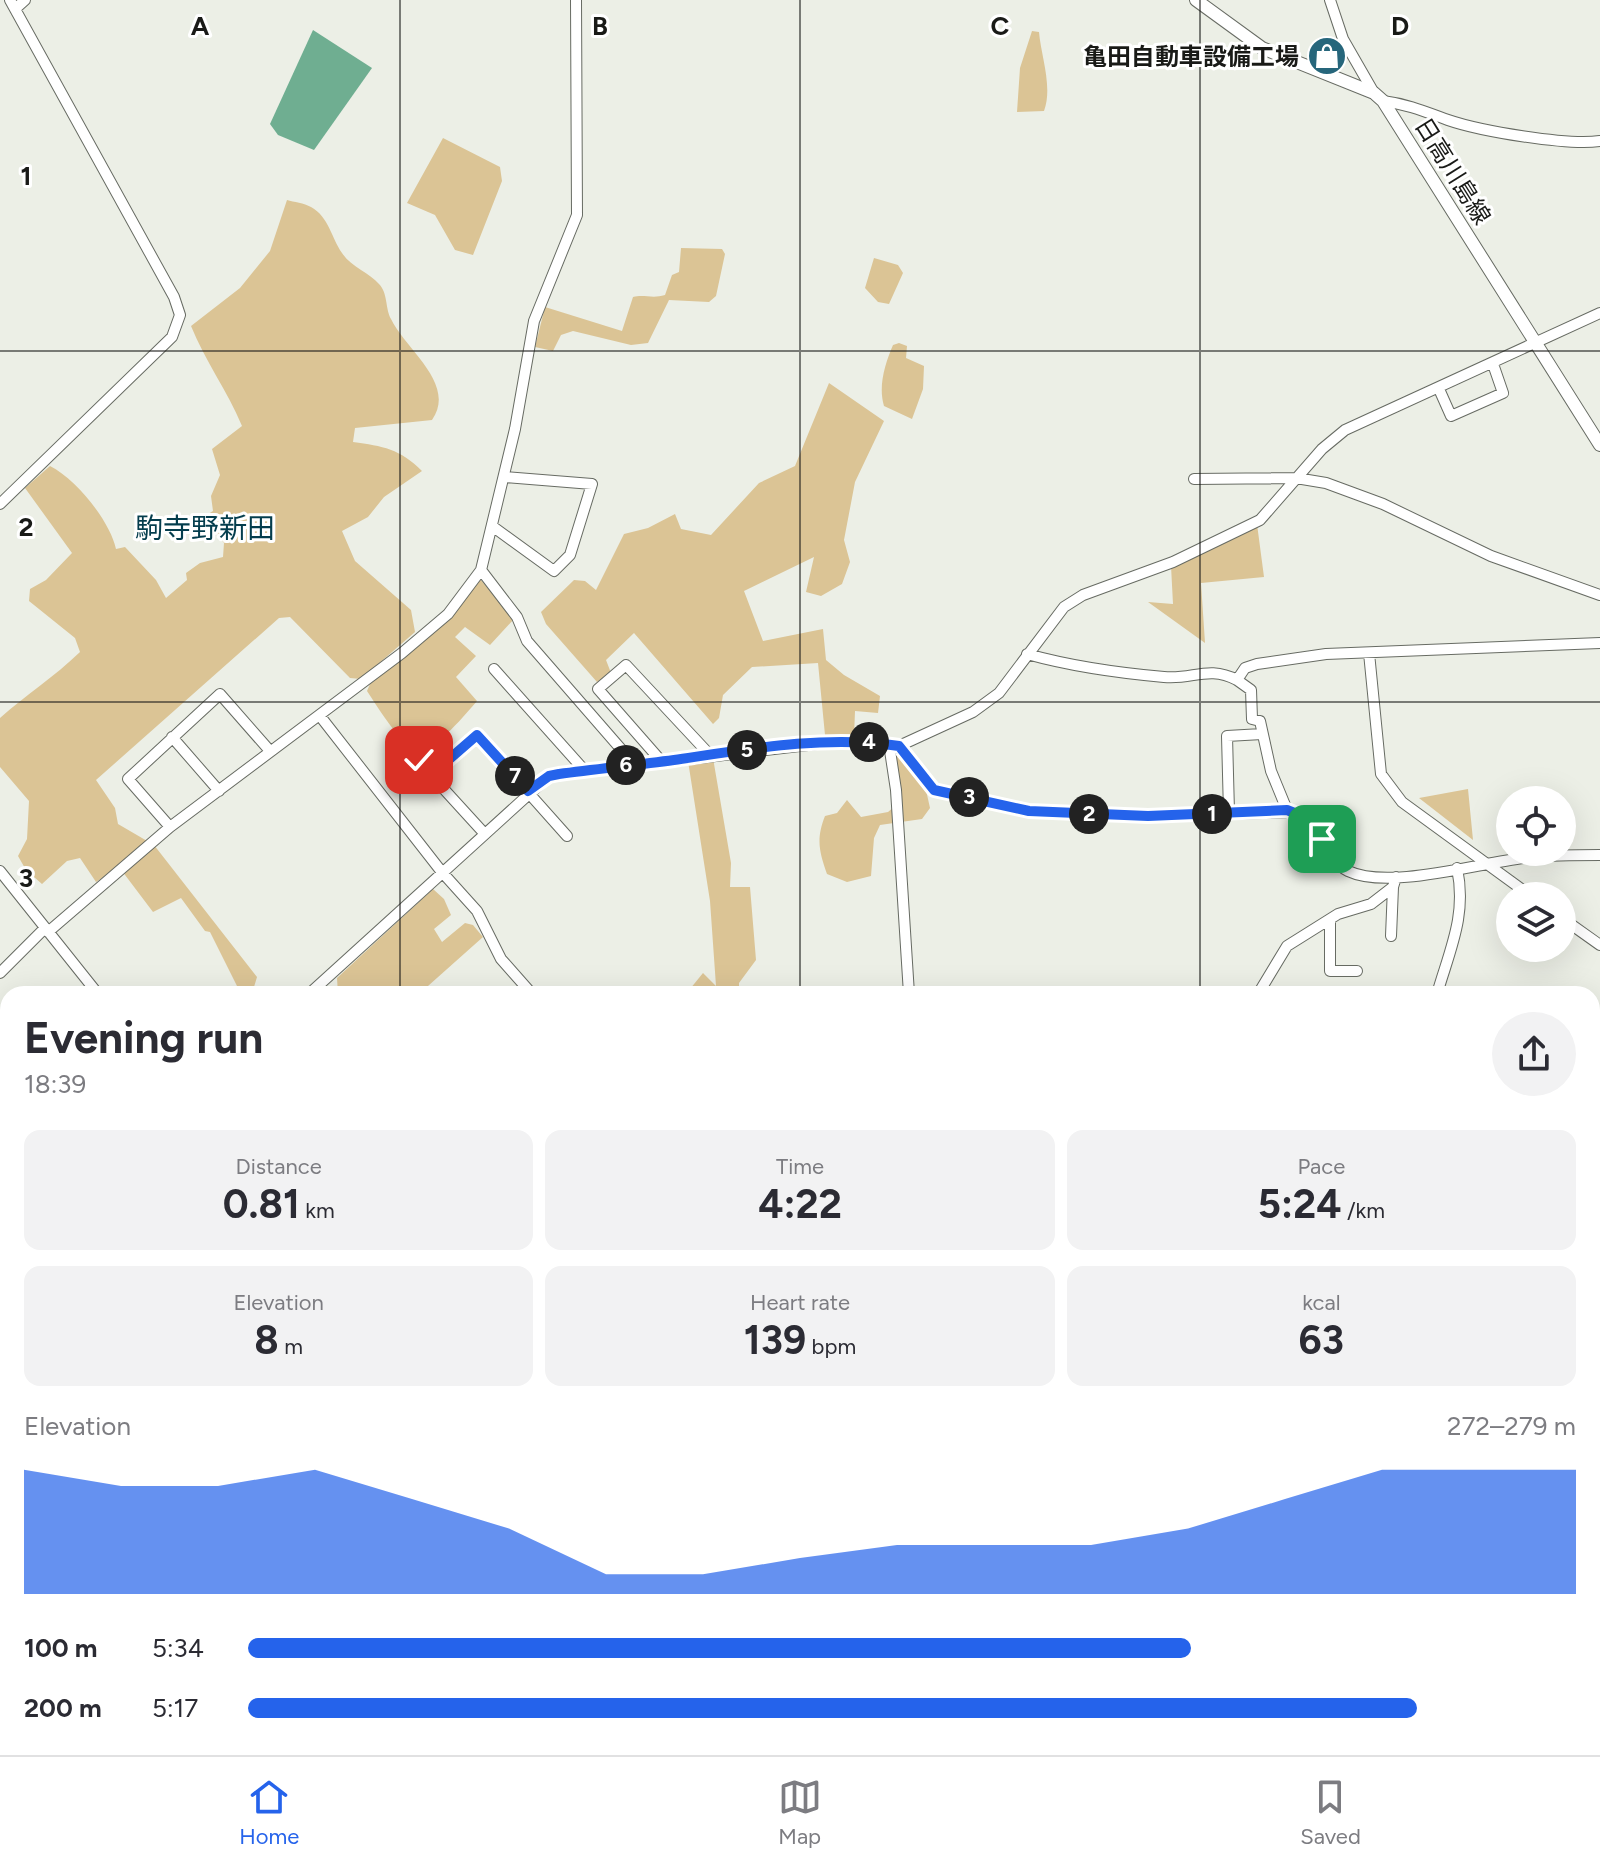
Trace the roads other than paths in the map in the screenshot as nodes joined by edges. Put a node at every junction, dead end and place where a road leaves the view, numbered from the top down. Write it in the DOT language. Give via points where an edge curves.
graph roads {
  1 [pos="25,0"];
  2 [pos="576,0"];
  3 [pos="1196,0"];
  4 [pos="1330,0"];
  5 [pos="12,5"];
  6 [pos="1379,97"];
  7 [pos="1600,141"];
  8 [pos="1600,313"];
  9 [pos="1535,345"];
  10 [pos="1493,364"];
  11 [pos="1439,389"];
  12 [pos="1600,445"];
  13 [pos="505,477"];
  14 [pos="1296,478"];
  15 [pos="1194,479"];
  16 [pos="0,504"];
  17 [pos="492,526"];
  18 [pos="481,570"];
  19 [pos="1600,595"];
  20 [pos="1600,643"];
  21 [pos="1369,653"];
  22 [pos="1027,654"];
  23 [pos="494,669"];
  24 [pos="1237,680"];
  25 [pos="320,716"];
  26 [pos="1262,734"];
  27 [pos="172,737"];
  28 [pos="894,745"];
  29 [pos="270,751"];
  30 [pos="710,755"];
  31 [pos="419,760"];
  32 [pos="662,762"];
  33 [pos="634,764"];
  34 [pos="585,771"];
  35 [pos="431,775"];
  36 [pos="219,791"];
  37 [pos="528,791"];
  38 [pos="1287,810"];
  39 [pos="1229,812"];
  40 [pos="170,827"];
  41 [pos="483,832"];
  42 [pos="567,836"];
  43 [pos="1600,855"];
  44 [pos="1483,863"];
  45 [pos="1457,868"];
  46 [pos="0,871"];
  47 [pos="441,871"];
  48 [pos="1394,882"];
  49 [pos="1511,882"];
  50 [pos="1330,921"];
  51 [pos="1576,928"];
  52 [pos="46,930"];
  53 [pos="1391,936"];
  54 [pos="1600,945"];
  55 [pos="1357,971"];
  56 [pos="0,973"];
  57 [pos="92,986"];
  58 [pos="318,986"];
  59 [pos="525,986"];
  60 [pos="908,986"];
  61 [pos="1263,986"];
  62 [pos="1439,986"];
  1 -- 5 [label="street"];
  2 -- 13 [label="street" via="577,215 536,312"];
  3 -- 6 [label="main road" via="1262,48"];
  4 -- 6 [label="street" via="1343,39"];
  5 -- 16 [label="street" via="180,315 172,337"];
  6 -- 7 [label="street" via="1472,127 1568,143"];
  6 -- 9 [label="main road, 日高川島線"];
  8 -- 9 [label="street"];
  9 -- 10 [label="street"];
  9 -- 12 [label="main road, 日高川島線"];
  10 -- 11 [label="street"];
  10 -- 11 [label="street" via="1503,393 1451,416"];
  11 -- 14 [label="street" via="1345,430"];
  13 -- 17 [label="street"];
  13 -- 17 [label="street" via="592,484 570,555 554,571"];
  14 -- 15 [label="street"];
  14 -- 19 [label="street" via="1369,499 1491,556"];
  14 -- 22 [label="street" via="1260,520 1064,607"];
  17 -- 18 [label="street"];
  18 -- 25 [label="street" via="448,614"];
  18 -- 33 [label="street" via="517,617 527,641"];
  20 -- 21 [label="street"];
  21 -- 24 [label="street" via="1257,664 1245,668"];
  21 -- 44 [label="street" via="1381,774 1402,802"];
  22 -- 24 [label="street" via="1102,670 1168,678 1217,671"];
  22 -- 28 [label="street" via="987,705 926,736"];
  23 -- 34 [label="street"];
  24 -- 26 [label="street" via="1251,690 1252,719 1260,721"];
  25 -- 29 [label="street"];
  25 -- 47 [label="street"];
  26 -- 38 [label="street"];
  26 -- 39 [label="street" via="1227,736"];
  27 -- 29 [label="street" via="220,694"];
  27 -- 36 [label="street"];
  27 -- 40 [label="street" via="128,779"];
  28 -- 30 [label="street" via="842,741"];
  28 -- 39 [label="street" via="934,790 1008,807 1148,816"];
  28 -- 60 [label="street"];
  29 -- 36 [label="street"];
  30 -- 32 [label="street"];
  30 -- 32 [label="street" via="626,665 598,689"];
  31 -- 35 [label="street"];
  32 -- 33 [label="street"];
  33 -- 34 [label="street"];
  34 -- 37 [label="street" via="549,776"];
  35 -- 37 [label="street" via="477,735"];
  35 -- 41 [label="street"];
  36 -- 40 [label="street"];
  37 -- 41 [label="street"];
  37 -- 42 [label="street"];
  38 -- 39 [label="street"];
  38 -- 48 [label="street" via="1314,828 1350,872"];
  40 -- 52 [label="street"];
  41 -- 47 [label="street"];
  43 -- 44 [label="street"];
  44 -- 45 [label="street"];
  44 -- 49 [label="street"];
  45 -- 48 [label="street"];
  45 -- 62 [label="street" via="1461,917"];
  46 -- 52 [label="street"];
  47 -- 58 [label="street"];
  47 -- 59 [label="street" via="477,911 501,959"];
  48 -- 50 [label="street" via="1371,904"];
  48 -- 53 [label="street"];
  50 -- 55 [label="street" via="1330,971"];
  50 -- 61 [label="street" via="1287,946"];
  51 -- 54 [label="street"];
  52 -- 56 [label="street"];
  52 -- 57 [label="street"];
}
